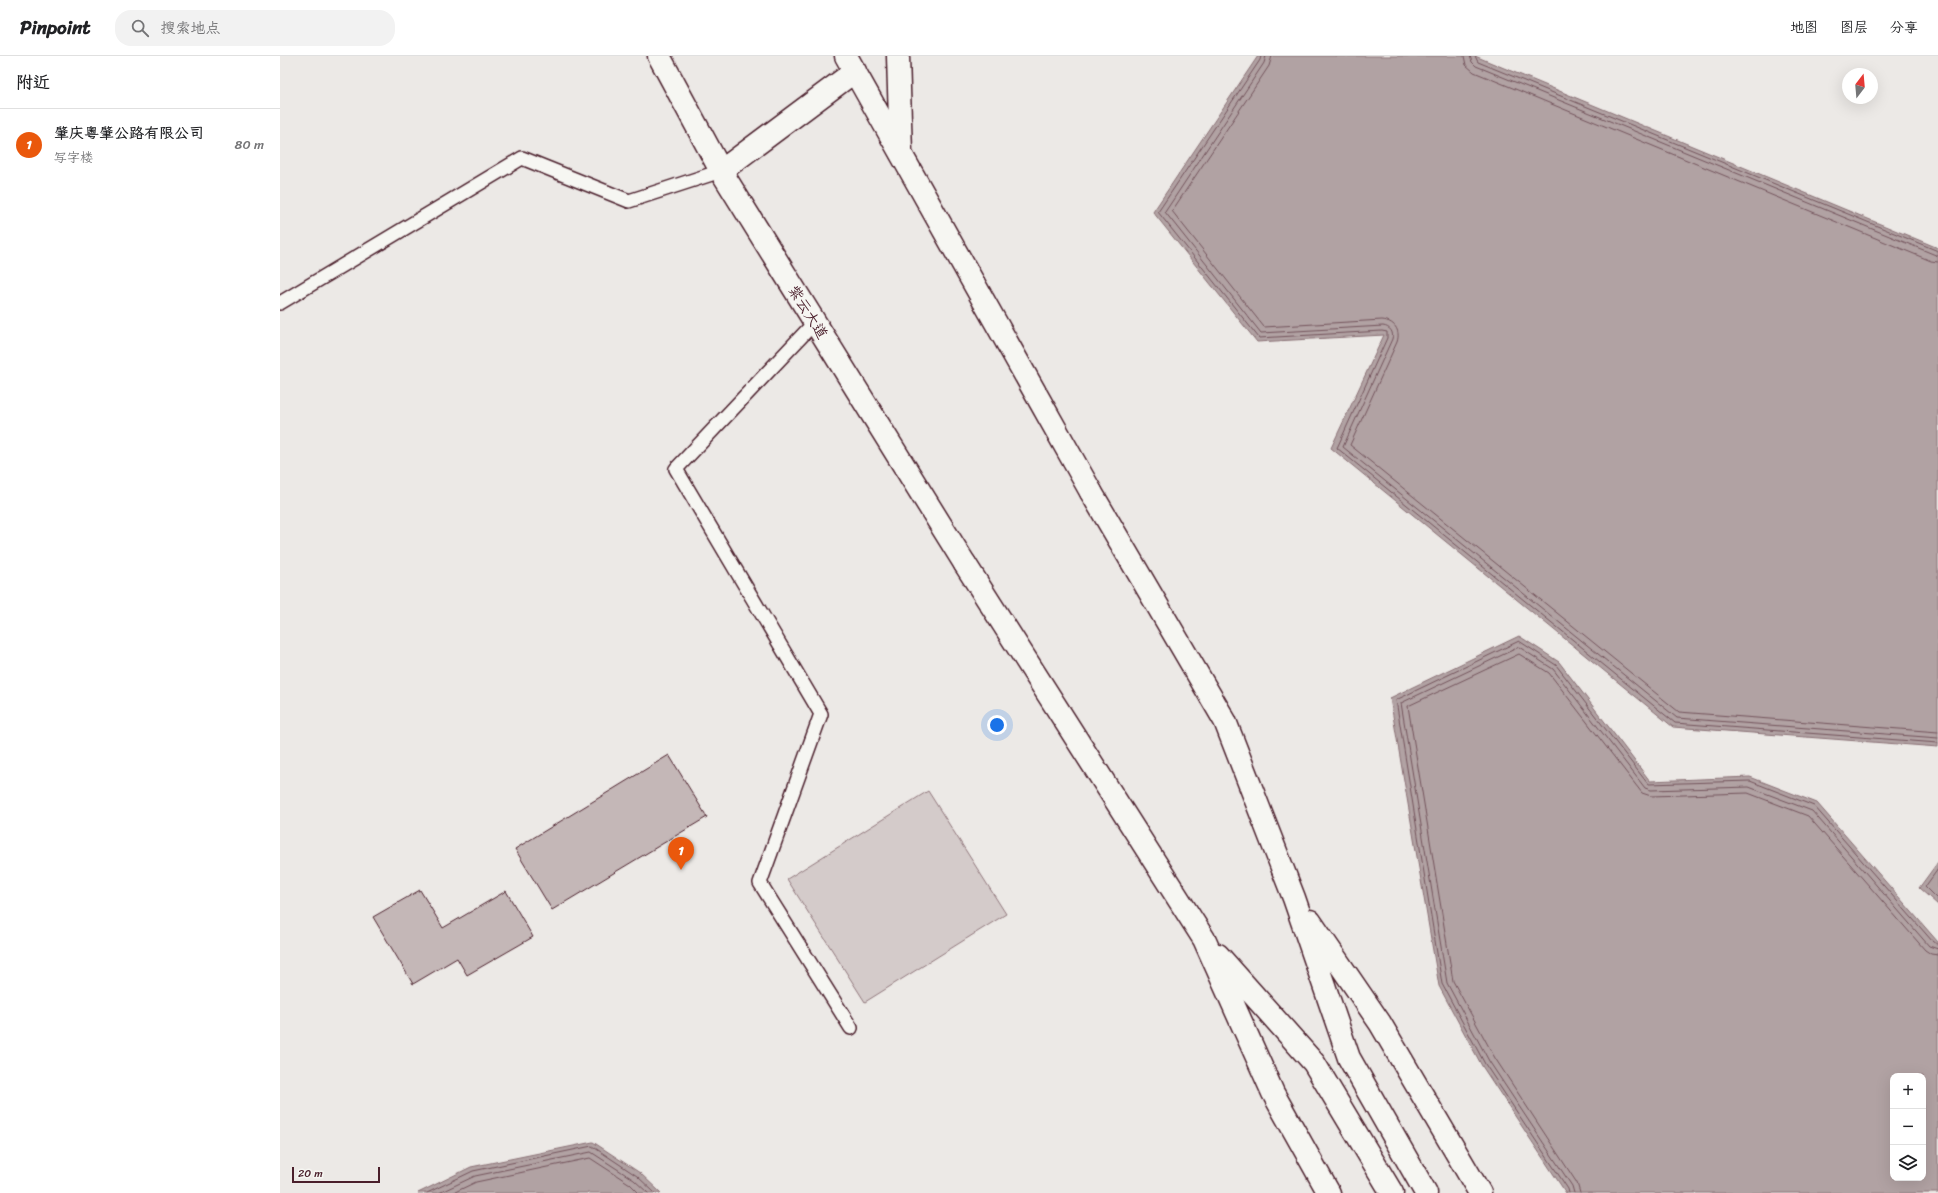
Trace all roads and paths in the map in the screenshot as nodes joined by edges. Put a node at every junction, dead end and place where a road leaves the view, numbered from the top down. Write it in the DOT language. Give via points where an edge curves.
graph roads {
  1 [pos="659,56"];
  2 [pos="898,56"];
  3 [pos="851,64"];
  4 [pos="901,153"];
  5 [pos="721,170"];
  6 [pos="280,303"];
  7 [pos="815,322"];
  8 [pos="1294,898"];
  9 [pos="1204,939"];
  10 [pos="851,1028"];
  11 [pos="1329,1193"];
  12 [pos="1392,1193"];
  13 [pos="1426,1193"];
  14 [pos="1480,1193"];
  1 -- 5 [label="main road, 紫云大道"];
  2 -- 4 [label="main road"];
  3 -- 4 [label="main road"];
  3 -- 5 [label="main road"];
  4 -- 8 [label="main road" via="1091,492 1225,721"];
  5 -- 6 [label="lane" via="629,201 522,158"];
  5 -- 7 [label="main road, 紫云大道"];
  7 -- 9 [label="main road, 紫云大道" via="965,564"];
  7 -- 10 [label="lane" via="676,469 820,714 760,883"];
  8 -- 13 [label="main road" via="1349,1058"];
  8 -- 14 [label="main road" via="1380,1023"];
  9 -- 11 [label="main road" via="1273,1093"];
  9 -- 12 [label="main road" via="1314,1063"];
}
